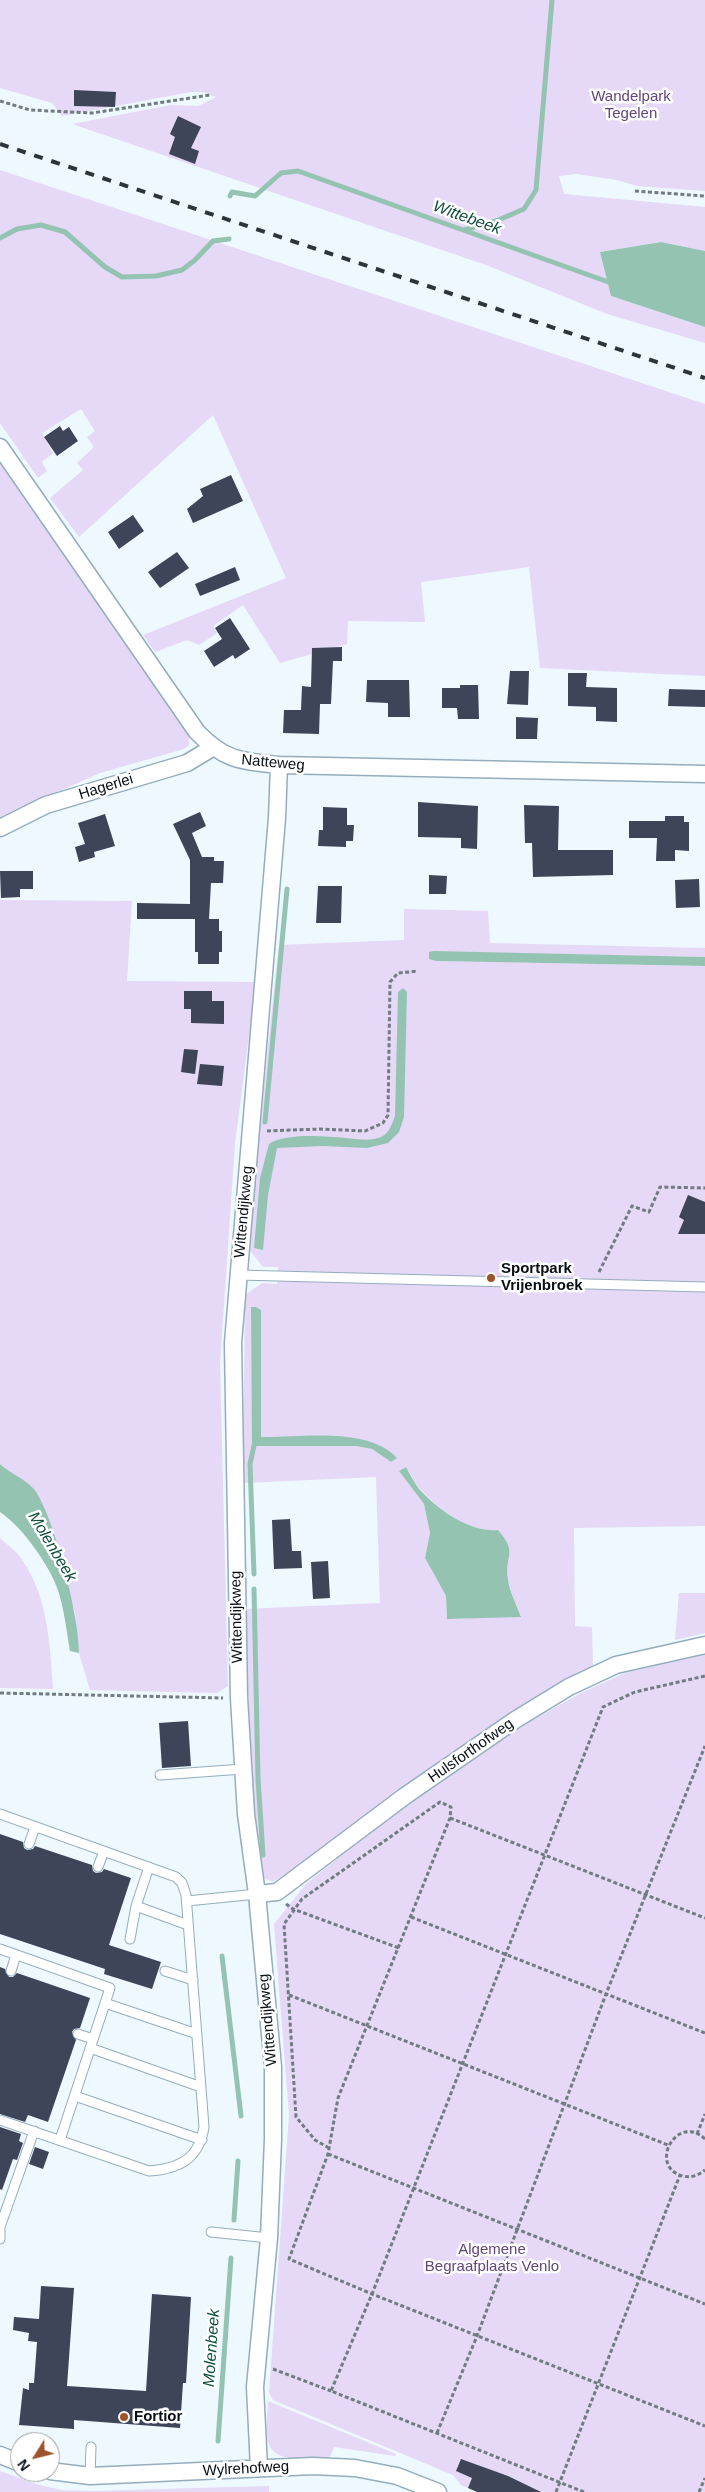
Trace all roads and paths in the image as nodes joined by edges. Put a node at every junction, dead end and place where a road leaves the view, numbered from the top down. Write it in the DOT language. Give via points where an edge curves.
graph roads {
  1 [pos="210,95"];
  2 [pos="0,102"];
  3 [pos="635,191"];
  4 [pos="705,196"];
  5 [pos="0,447"];
  6 [pos="212,748"];
  7 [pos="279,765"];
  8 [pos="705,774"];
  9 [pos="0,828"];
  10 [pos="418,971"];
  11 [pos="251,1132"];
  12 [pos="705,1188"];
  13 [pos="238,1275"];
  14 [pos="598,1285"];
  15 [pos="705,1287"];
  16 [pos="705,1645"];
  17 [pos="705,1676"];
  18 [pos="0,1693"];
  19 [pos="239,1698"];
  20 [pos="705,1746"];
  21 [pos="243,1769"];
  22 [pos="160,1775"];
  23 [pos="0,1814"];
  24 [pos="450,1818"];
  25 [pos="35,1826"];
  26 [pos="30,1844"];
  27 [pos="104,1851"];
  28 [pos="542,1856"];
  29 [pos="98,1867"];
  30 [pos="149,1867"];
  31 [pos="277,1892"];
  32 [pos="257,1894"];
  33 [pos="646,1894"];
  34 [pos="186,1901"];
  35 [pos="136,1906"];
  36 [pos="293,1909"];
  37 [pos="411,1917"];
  38 [pos="705,1918"];
  39 [pos="188,1925"];
  40 [pos="130,1939"];
  41 [pos="399,1948"];
  42 [pos="0,1949"];
  43 [pos="504,1954"];
  44 [pos="16,1955"];
  45 [pos="11,1971"];
  46 [pos="165,1971"];
  47 [pos="193,1980"];
  48 [pos="606,1994"];
  49 [pos="289,1995"];
  50 [pos="105,2003"];
  51 [pos="368,2027"];
  52 [pos="705,2033"];
  53 [pos="78,2034"];
  54 [pos="197,2034"];
  55 [pos="92,2043"];
  56 [pos="461,2063"];
  57 [pos="201,2087"];
  58 [pos="75,2096"];
  59 [pos="565,2104"];
  60 [pos="705,2114"];
  61 [pos="0,2120"];
  62 [pos="34,2131"];
  63 [pos="697,2134"];
  64 [pos="705,2139"];
  65 [pos="60,2140"];
  66 [pos="202,2140"];
  67 [pos="668,2145"];
  68 [pos="330,2148"];
  69 [pos="328,2154"];
  70 [pos="705,2170"];
  71 [pos="680,2175"];
  72 [pos="413,2187"];
  73 [pos="0,2227"];
  74 [pos="518,2229"];
  75 [pos="211,2232"];
  76 [pos="269,2238"];
  77 [pos="0,2239"];
  78 [pos="640,2278"];
  79 [pos="372,2294"];
  80 [pos="705,2304"];
  81 [pos="477,2336"];
  82 [pos="272,2368"];
  83 [pos="598,2384"];
  84 [pos="331,2391"];
  85 [pos="705,2426"];
  86 [pos="437,2433"];
  87 [pos="91,2447"];
  88 [pos="259,2468"];
  89 [pos="60,2472"];
  90 [pos="90,2476"];
  91 [pos="705,2478"];
  92 [pos="560,2482"];
  93 [pos="438,2492"];
  94 [pos="556,2492"];
  95 [pos="584,2492"];
  96 [pos="699,2492"];
  1 -- 2 [label="path" via="92,112 30,110"];
  3 -- 4 [label="path"];
  5 -- 6 [label="street, Natteweg" via="197,732"];
  6 -- 7 [label="street, Natteweg" via="237,761"];
  6 -- 9 [label="street, Hagerlei" via="187,763 46,805"];
  7 -- 8 [label="street, Natteweg"];
  7 -- 11 [label="street, Wittendijkweg"];
  10 -- 11 [label="path" via="398,973 390,982 388,1115 383,1124 365,1131"];
  11 -- 13 [label="street, Wittendijkweg"];
  12 -- 14 [label="path" via="660,1187 649,1212 632,1206 600,1268"];
  13 -- 14 [label="lane"];
  13 -- 19 [label="street, Wittendijkweg" via="233,1352"];
  14 -- 15 [label="lane"];
  16 -- 31 [label="street, Hulsforthofweg" via="616,1665 569,1687 405,1796"];
  17 -- 28 [label="path" via="635,1692 603,1707"];
  18 -- 19 [label="path"];
  19 -- 21 [label="street, Wittendijkweg"];
  20 -- 33 [label="path"];
  21 -- 22 [label="lane"];
  21 -- 32 [label="street, Wittendijkweg"];
  23 -- 25 [label="lane"];
  24 -- 28 [label="path"];
  24 -- 36 [label="path" via="451,1807 440,1802 302,1899"];
  24 -- 37 [label="path"];
  25 -- 26 [label="lane"];
  25 -- 27 [label="lane"];
  27 -- 29 [label="lane"];
  27 -- 30 [label="lane"];
  28 -- 33 [label="path"];
  28 -- 43 [label="path"];
  30 -- 34 [label="lane" via="176,1877 182,1883"];
  30 -- 35 [label="lane"];
  31 -- 32 [label="street"];
  31 -- 36 [label="path"];
  32 -- 34 [label="lane"];
  32 -- 76 [label="street, Wittendijkweg" via="272,2067"];
  33 -- 38 [label="path"];
  33 -- 48 [label="path"];
  34 -- 39 [label="lane"];
  35 -- 39 [label="lane"];
  35 -- 40 [label="lane"];
  36 -- 41 [label="path"];
  36 -- 49 [label="path" via="284,1924"];
  37 -- 41 [label="path"];
  37 -- 43 [label="path"];
  39 -- 47 [label="lane"];
  41 -- 51 [label="path"];
  42 -- 44 [label="lane"];
  43 -- 48 [label="path"];
  43 -- 56 [label="path"];
  44 -- 45 [label="lane"];
  44 -- 50 [label="lane" via="110,1988"];
  46 -- 47 [label="lane"];
  47 -- 54 [label="lane"];
  48 -- 52 [label="path"];
  48 -- 59 [label="path"];
  49 -- 51 [label="path"];
  49 -- 68 [label="path" via="296,2117 315,2140"];
  50 -- 54 [label="lane"];
  50 -- 55 [label="lane"];
  51 -- 56 [label="path"];
  51 -- 68 [label="path" via="338,2098"];
  53 -- 55 [label="lane"];
  54 -- 57 [label="lane"];
  55 -- 57 [label="lane"];
  55 -- 58 [label="lane"];
  56 -- 59 [label="path"];
  56 -- 72 [label="path"];
  57 -- 66 [label="lane"];
  58 -- 65 [label="lane"];
  58 -- 66 [label="lane"];
  59 -- 67 [label="path"];
  59 -- 74 [label="path"];
  60 -- 63 [label="path"];
  61 -- 62 [label="lane"];
  62 -- 65 [label="lane"];
  62 -- 73 [label="lane"];
  63 -- 64 [label="path"];
  63 -- 67 [label="path" via="684,2133"];
  65 -- 66 [label="lane" via="149,2171 181,2165"];
  67 -- 71 [label="path" via="669,2166"];
  68 -- 69 [label="path"];
  69 -- 72 [label="path"];
  69 -- 79 [label="path" via="289,2259"];
  70 -- 71 [label="path" via="694,2176"];
  71 -- 78 [label="path"];
  72 -- 74 [label="path"];
  72 -- 79 [label="path"];
  73 -- 77 [label="lane"];
  74 -- 78 [label="path"];
  74 -- 81 [label="path"];
  75 -- 76 [label="lane"];
  76 -- 88 [label="street, Wittendijkweg" via="255,2387"];
  78 -- 80 [label="path"];
  78 -- 83 [label="path"];
  79 -- 81 [label="path"];
  79 -- 84 [label="path"];
  81 -- 83 [label="path"];
  81 -- 86 [label="path"];
  82 -- 84 [label="path"];
  83 -- 85 [label="path"];
  83 -- 92 [label="path"];
  84 -- 86 [label="path"];
  86 -- 92 [label="path"];
  87 -- 90 [label="lane"];
  88 -- 90 [label="street, Wylrehofweg"];
  88 -- 93 [label="street, Wylrehofweg" via="355,2468 397,2476"];
  89 -- 90 [label="street, Wylrehofweg"];
  91 -- 96 [label="path"];
  92 -- 94 [label="path"];
  92 -- 95 [label="path"];
}
